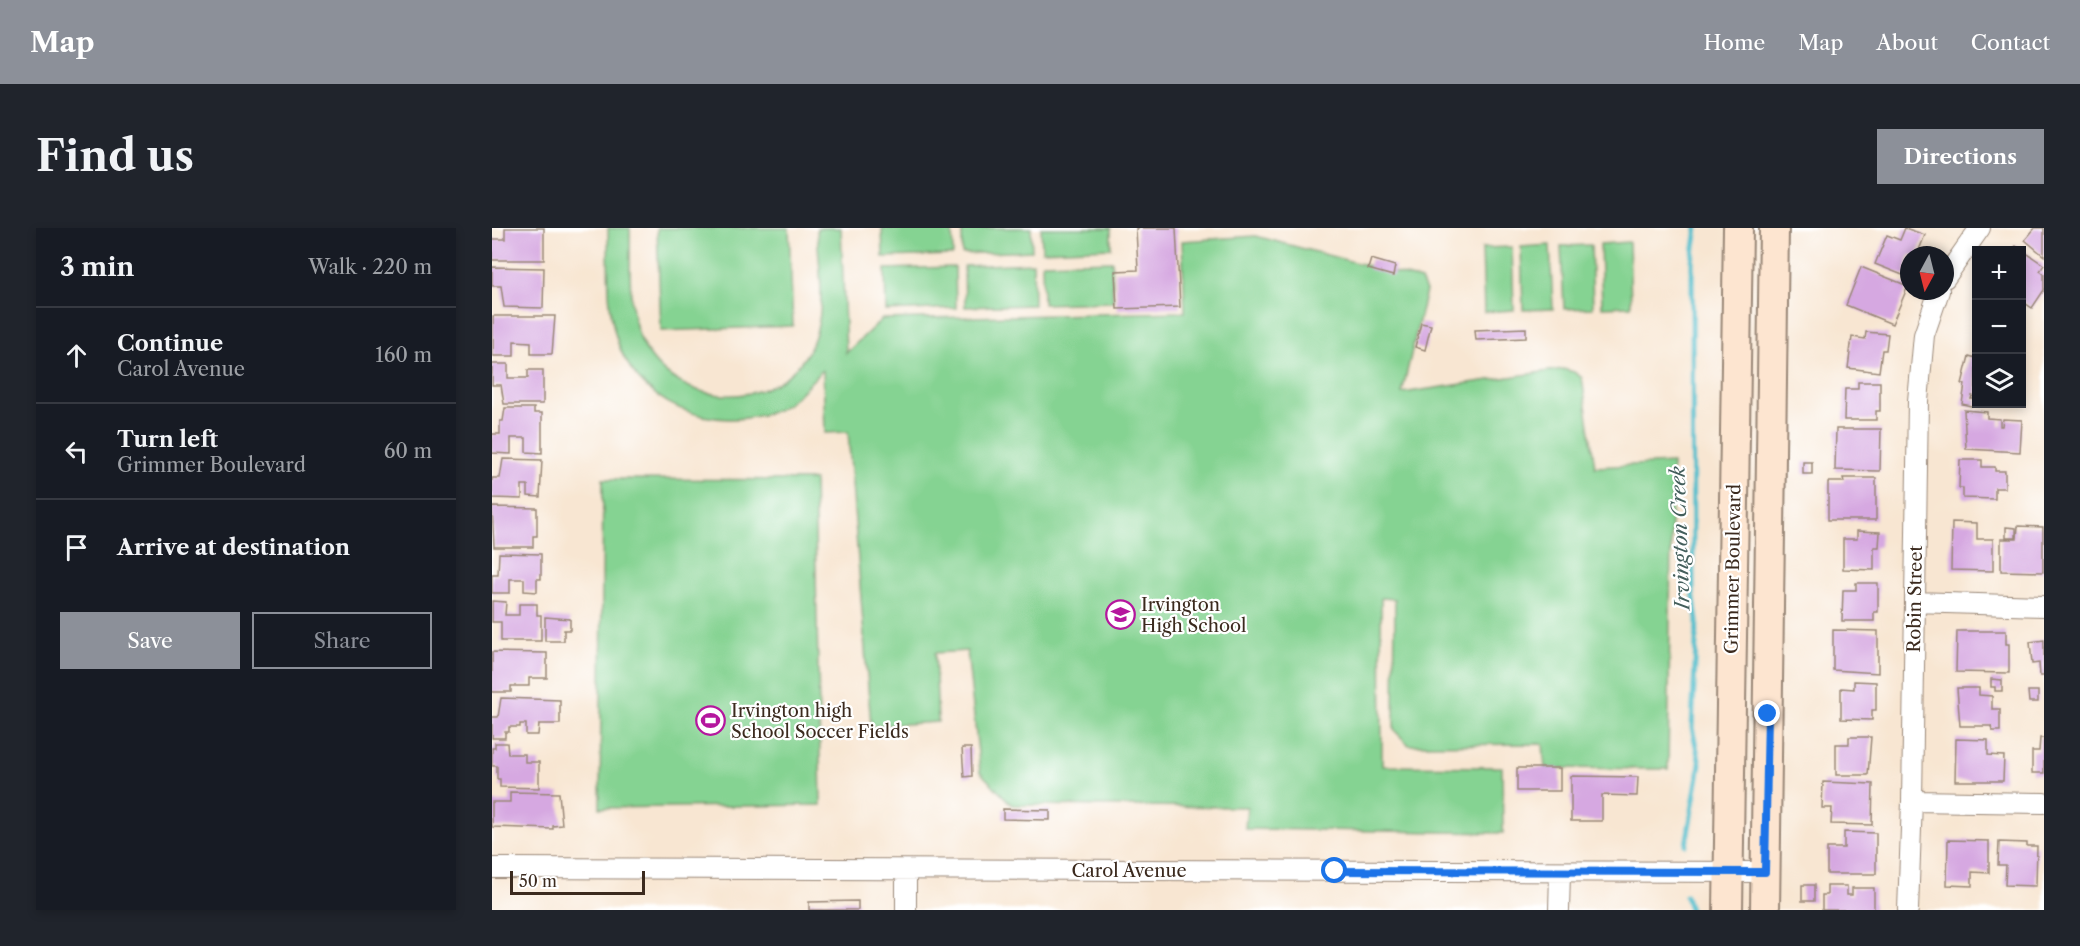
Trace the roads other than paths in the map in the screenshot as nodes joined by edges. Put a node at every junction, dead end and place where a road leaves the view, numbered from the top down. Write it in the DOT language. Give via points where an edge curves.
graph roads {
  1 [pos="1738,228"];
  2 [pos="1774,228"];
  3 [pos="1980,228"];
  4 [pos="1954,265"];
  5 [pos="1937,300"];
  6 [pos="1915,602"];
  7 [pos="2044,606"];
  8 [pos="1912,801"];
  9 [pos="2044,803"];
  10 [pos="492,868"];
  11 [pos="906,870"];
  12 [pos="1765,872"];
  13 [pos="1560,873"];
  14 [pos="1728,873"];
  15 [pos="906,910"];
  16 [pos="1559,910"];
  17 [pos="1728,910"];
  18 [pos="1765,910"];
  19 [pos="1908,910"];
  1 -- 14 [label="main road, Grimmer Boulevard"];
  2 -- 12 [label="main road, Grimmer Boulevard"];
  3 -- 4 [label="street"];
  5 -- 6 [label="street, Robin Street" via="1924,335 1918,400"];
  6 -- 7 [label="street"];
  6 -- 8 [label="street, Robin Street"];
  8 -- 9 [label="street"];
  8 -- 19 [label="street, Robin Street"];
  10 -- 11 [label="street, Carol Avenue"];
  11 -- 13 [label="street, Carol Avenue"];
  11 -- 15 [label="street"];
  12 -- 14 [label="street, Carol Avenue"];
  12 -- 18 [label="main road, Grimmer Boulevard"];
  13 -- 14 [label="street, Carol Avenue"];
  13 -- 16 [label="street"];
  14 -- 17 [label="main road, Grimmer Boulevard"];
}
